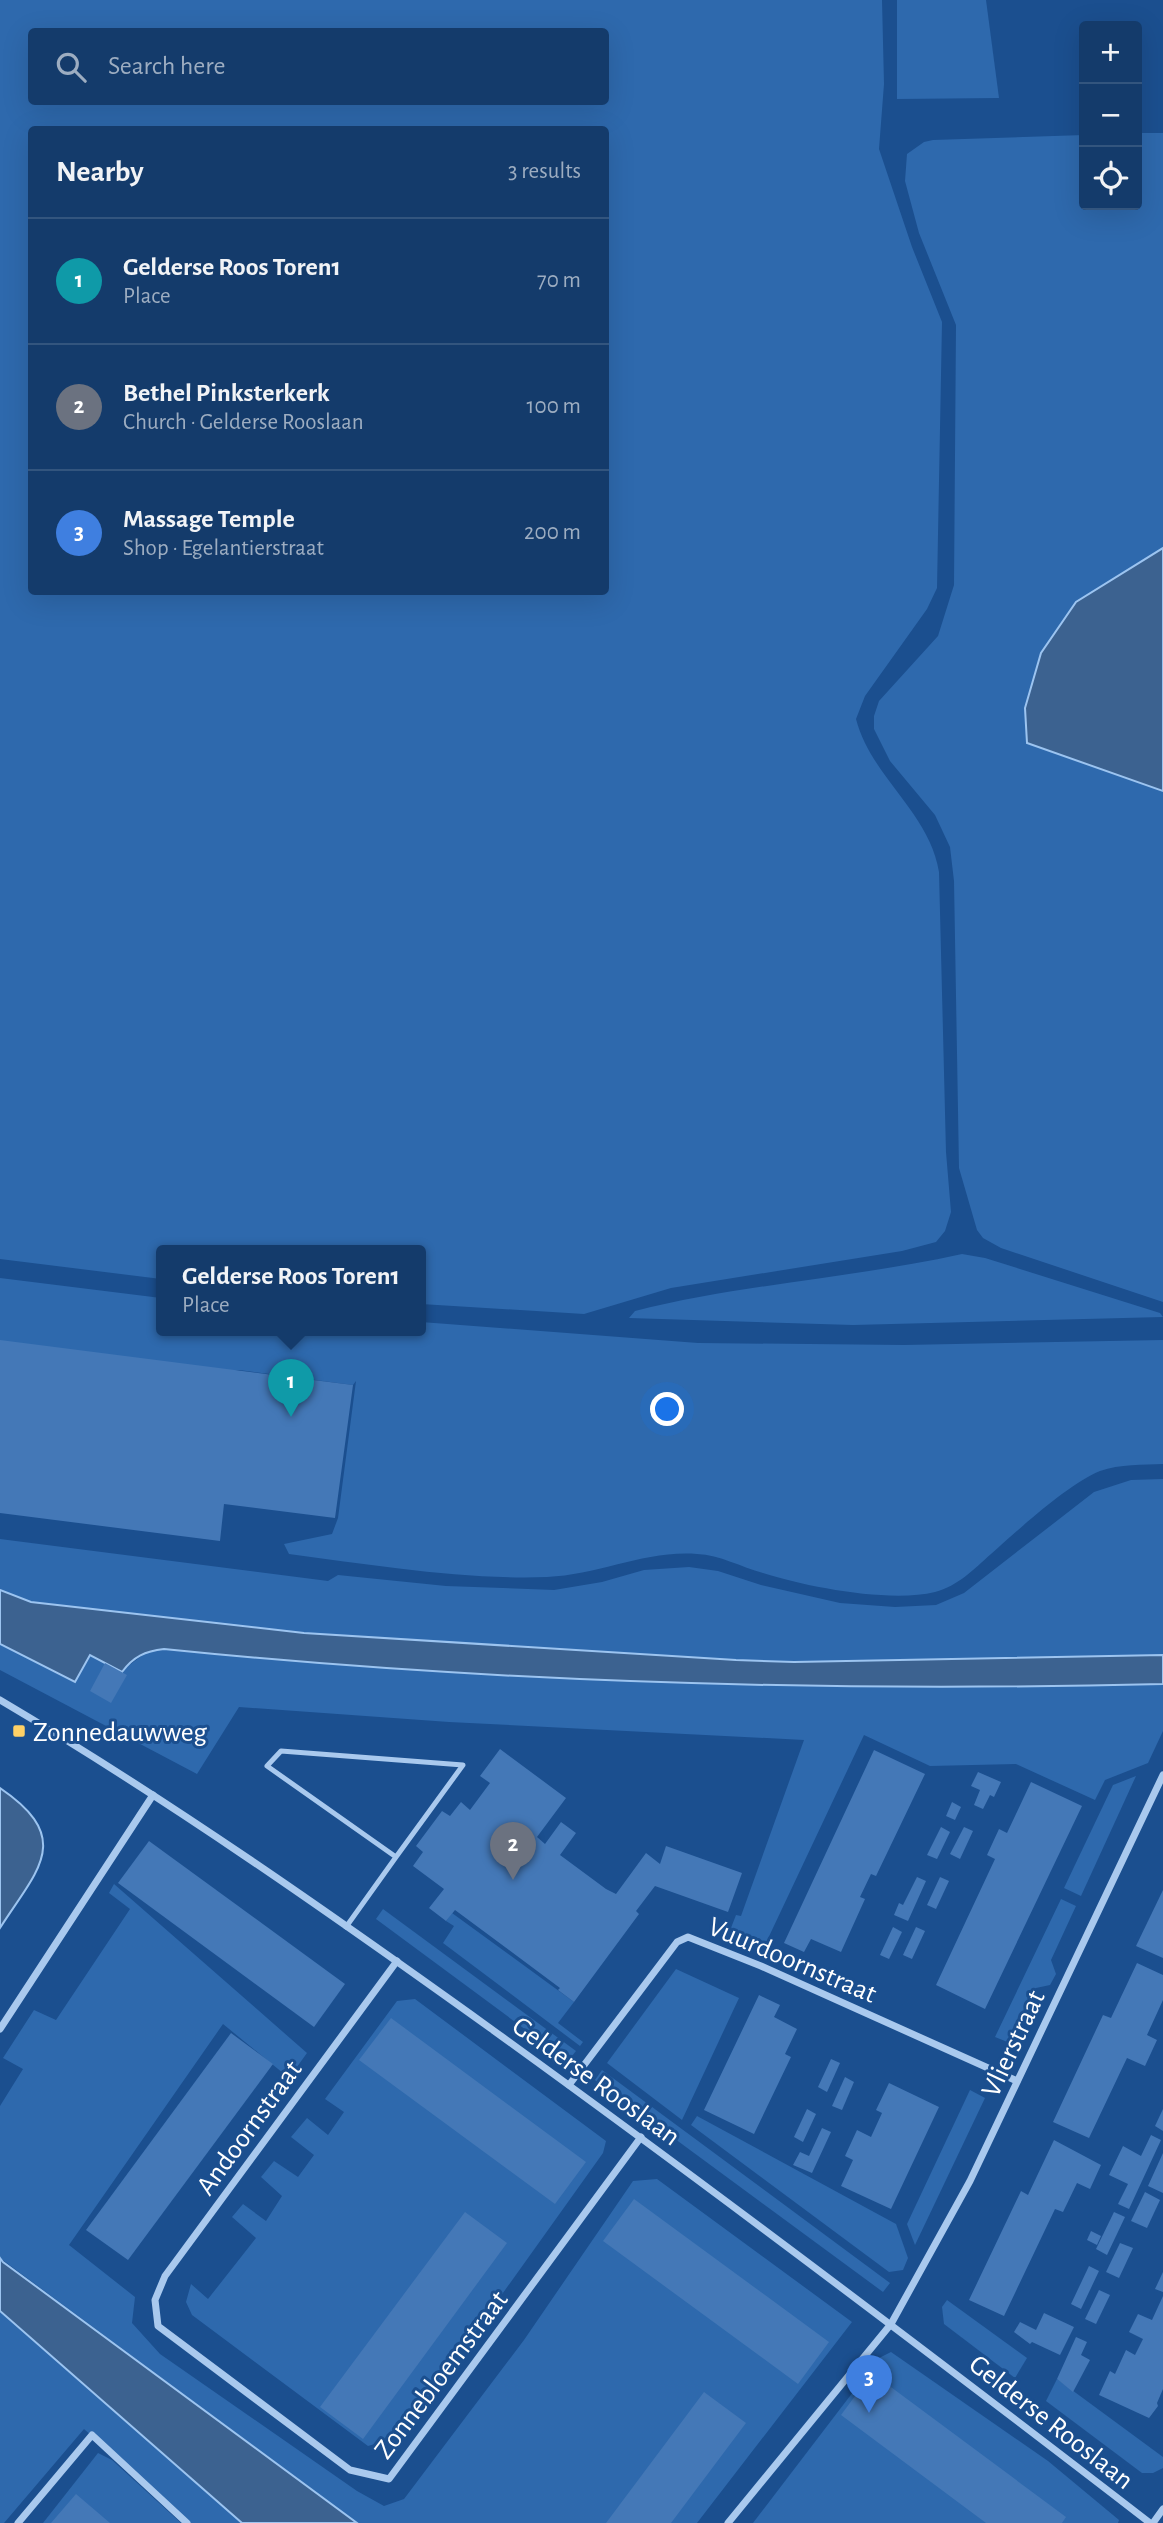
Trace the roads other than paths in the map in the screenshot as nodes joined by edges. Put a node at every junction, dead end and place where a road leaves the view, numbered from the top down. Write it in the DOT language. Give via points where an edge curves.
graph roads {
  1 [pos="0,1700"];
  2 [pos="1163,1775"];
  3 [pos="153,1795"];
  4 [pos="396,1857"];
  5 [pos="346,1927"];
  6 [pos="397,1961"];
  7 [pos="0,2029"];
  8 [pos="1017,2081"];
  9 [pos="569,2085"];
  10 [pos="641,2137"];
  11 [pos="891,2324"];
  12 [pos="158,2326"];
  13 [pos="1163,2509"];
  14 [pos="18,2523"];
  15 [pos="187,2523"];
  16 [pos="728,2523"];
  17 [pos="1152,2523"];
  1 -- 3 [label="street, Gelderse Rooslaan"];
  2 -- 8 [label="street, Vlierstraat"];
  3 -- 5 [label="street, Gelderse Rooslaan"];
  3 -- 7 [label="street"];
  4 -- 4 [label="lane" via="342,1819 267,1766 281,1751 463,1765"];
  4 -- 5 [label="lane"];
  5 -- 6 [label="street, Gelderse Rooslaan"];
  6 -- 9 [label="street, Gelderse Rooslaan"];
  6 -- 12 [label="street, Andoornstraat" via="165,2276 155,2300"];
  8 -- 9 [label="street, Vuurdoornstraat" via="688,1937 677,1942"];
  8 -- 11 [label="street, Vlierstraat" via="970,2181"];
  9 -- 10 [label="street, Gelderse Rooslaan"];
  10 -- 11 [label="street, Gelderse Rooslaan"];
  10 -- 12 [label="street, Zonnebloemstraat" via="389,2479 350,2470"];
  11 -- 16 [label="street, Vlierstraat"];
  11 -- 17 [label="street, Gelderse Rooslaan"];
  13 -- 17 [label="street"];
  14 -- 15 [label="street" via="92,2435"];
}
